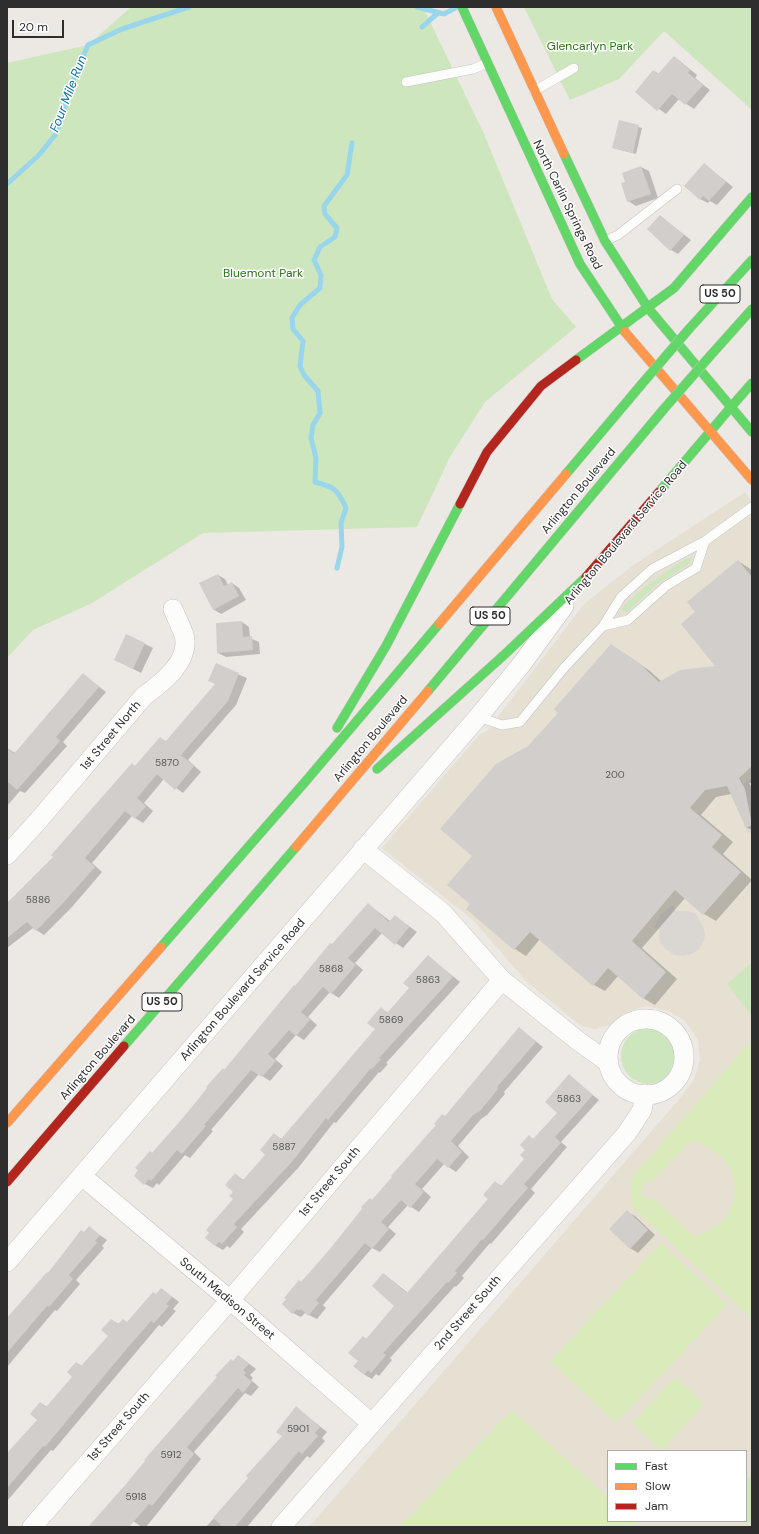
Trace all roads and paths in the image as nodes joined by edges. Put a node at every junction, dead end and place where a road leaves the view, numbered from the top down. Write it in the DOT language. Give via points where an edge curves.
graph roads {
  1 [pos="462,7"];
  2 [pos="496,7"];
  3 [pos="487,63"];
  4 [pos="574,68"];
  5 [pos="406,82"];
  6 [pos="534,91"];
  7 [pos="677,189"];
  8 [pos="752,198"];
  9 [pos="605,241"];
  10 [pos="752,260"];
  11 [pos="648,308"];
  12 [pos="752,309"];
  13 [pos="621,328"];
  14 [pos="752,383"];
  15 [pos="731,407"];
  16 [pos="710,432"];
  17 [pos="752,432"];
  18 [pos="752,480"];
  19 [pos="752,507"];
  20 [pos="706,541"];
  21 [pos="586,577"];
  22 [pos="173,609"];
  23 [pos="603,626"];
  24 [pos="478,717"];
  25 [pos="305,782"];
  26 [pos="318,822"];
  27 [pos="363,850"];
  28 [pos="7,855"];
  29 [pos="502,980"];
  30 [pos="608,1063"];
  31 [pos="645,1094"];
  32 [pos="7,1123"];
  33 [pos="82,1176"];
  34 [pos="7,1182"];
  35 [pos="7,1262"];
  36 [pos="230,1300"];
  37 [pos="371,1423"];
  38 [pos="32,1527"];
  39 [pos="281,1527"];
  1 -- 3 [label="main road, North Carlin Springs Road"];
  2 -- 6 [label="main road, North Carlin Springs Road"];
  3 -- 5 [label="lane" via="473,69"];
  3 -- 13 [label="main road, North Carlin Springs Road" via="580,264"];
  4 -- 6 [label="lane"];
  6 -- 9 [label="main road, North Carlin Springs Road"];
  7 -- 9 [label="lane" via="618,235"];
  8 -- 11 [label="main road" via="674,288"];
  9 -- 11 [label="main road, North Carlin Springs Road"];
  10 -- 25 [label="main road, Arlington Boulevard / US 50, bridge" via="688,329"];
  11 -- 13 [label="main road"];
  11 -- 15 [label="main road, North Carlin Springs Road"];
  12 -- 26 [label="main road, Arlington Boulevard / US 50, bridge" via="663,410"];
  13 -- 16 [label="main road, North Carlin Springs Road"];
  13 -- 25 [label="main road" via="541,386 487,452 386,646"];
  14 -- 15 [label="main road, Arlington Boulevard Service Road"];
  15 -- 16 [label="main road, Arlington Boulevard Service Road"];
  15 -- 17 [label="main road, North Carlin Springs Road"];
  16 -- 18 [label="main road, North Carlin Springs Road"];
  16 -- 21 [label="main road, Arlington Boulevard Service Road"];
  19 -- 20 [label="lane"];
  20 -- 23 [label="lane" via="652,569 621,597"];
  20 -- 23 [label="lane" via="696,568 666,586 628,620"];
  21 -- 24 [label="street, Arlington Boulevard Service Road" via="521,665"];
  21 -- 26 [label="main road" via="504,655"];
  22 -- 28 [label="street, 1st Street North" via="184,636 183,655 165,680 144,696"];
  23 -- 24 [label="lane" via="564,668 520,722 502,725"];
  24 -- 27 [label="street, Arlington Boulevard Service Road"];
  25 -- 32 [label="main road, Arlington Boulevard / US 50"];
  26 -- 34 [label="main road, Arlington Boulevard / US 50"];
  27 -- 29 [label="street" via="443,913"];
  27 -- 33 [label="street, Arlington Boulevard Service Road"];
  29 -- 30 [label="street"];
  29 -- 36 [label="street, 1st Street South"];
  30 -- 31 [label="street" via="617,1082 627,1090"];
  30 -- 31 [label="street" via="609,1049 616,1035 625,1026 638,1020 651,1020 664,1024 674,1032 680,1039 684,1052 681,1072 671,1086 660,1092"];
  31 -- 37 [label="street, 2nd Street South" via="642,1110 627,1133"];
  33 -- 35 [label="street, Arlington Boulevard Service Road"];
  33 -- 36 [label="street, South Madison Street"];
  36 -- 37 [label="street, South Madison Street"];
  36 -- 38 [label="street, 1st Street South"];
  37 -- 39 [label="street, 2nd Street South"];
}
